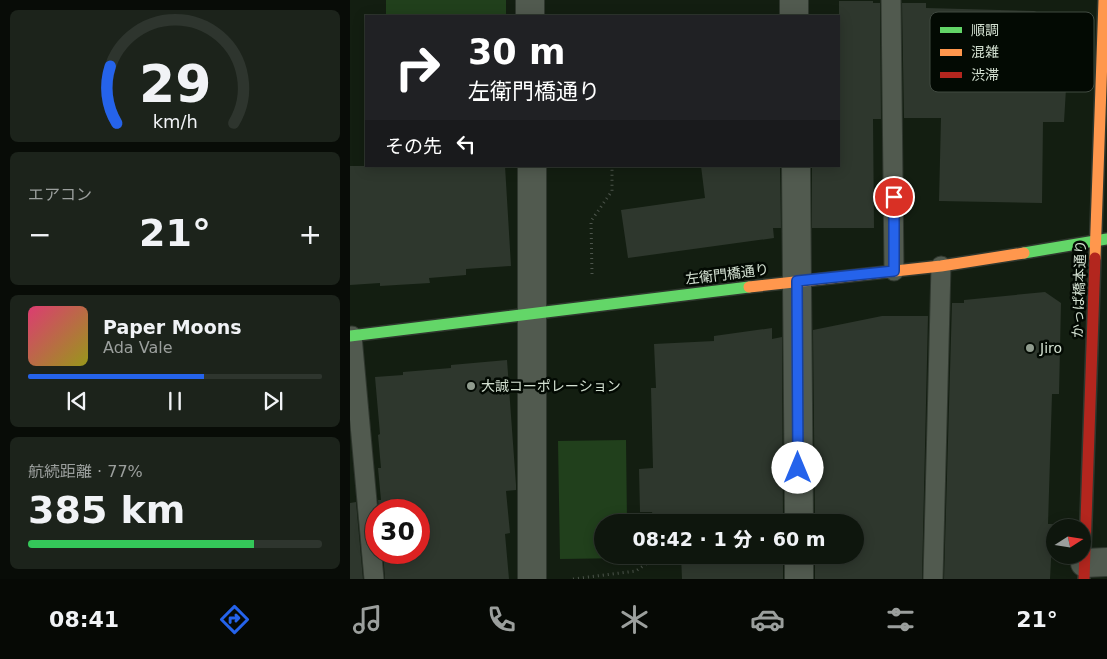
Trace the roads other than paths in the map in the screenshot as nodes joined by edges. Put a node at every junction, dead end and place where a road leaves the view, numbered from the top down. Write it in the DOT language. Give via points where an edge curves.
graph roads {
  1 [pos="530,0"];
  2 [pos="794,0"];
  3 [pos="891,0"];
  4 [pos="1104,0"];
  5 [pos="530,15"];
  6 [pos="794,15"];
  7 [pos="532,167"];
  8 [pos="796,167"];
  9 [pos="1101,240"];
  10 [pos="941,266"];
  11 [pos="894,271"];
  12 [pos="797,281"];
  13 [pos="533,314"];
  14 [pos="351,336"];
  15 [pos="799,514"];
  16 [pos="799,564"];
  17 [pos="1092,568"];
  18 [pos="374,579"];
  19 [pos="532,579"];
  20 [pos="799,579"];
  21 [pos="933,579"];
  1 -- 5 [label="street"];
  2 -- 6 [label="street"];
  3 -- 11 [label="lane"];
  4 -- 9 [label="street, かっぱ橋本通り"];
  7 -- 13 [label="street"];
  8 -- 12 [label="street"];
  9 -- 10 [label="street, 左衛門橋通り"];
  9 -- 17 [label="street, かっぱ橋本通り"];
  10 -- 11 [label="street, 左衛門橋通り"];
  10 -- 21 [label="lane"];
  11 -- 12 [label="street, 左衛門橋通り"];
  12 -- 13 [label="street, 左衛門橋通り"];
  12 -- 15 [label="street"];
  13 -- 14 [label="street, 左衛門橋通り"];
  13 -- 19 [label="street"];
  14 -- 18 [label="lane"];
  16 -- 20 [label="street"];
}
